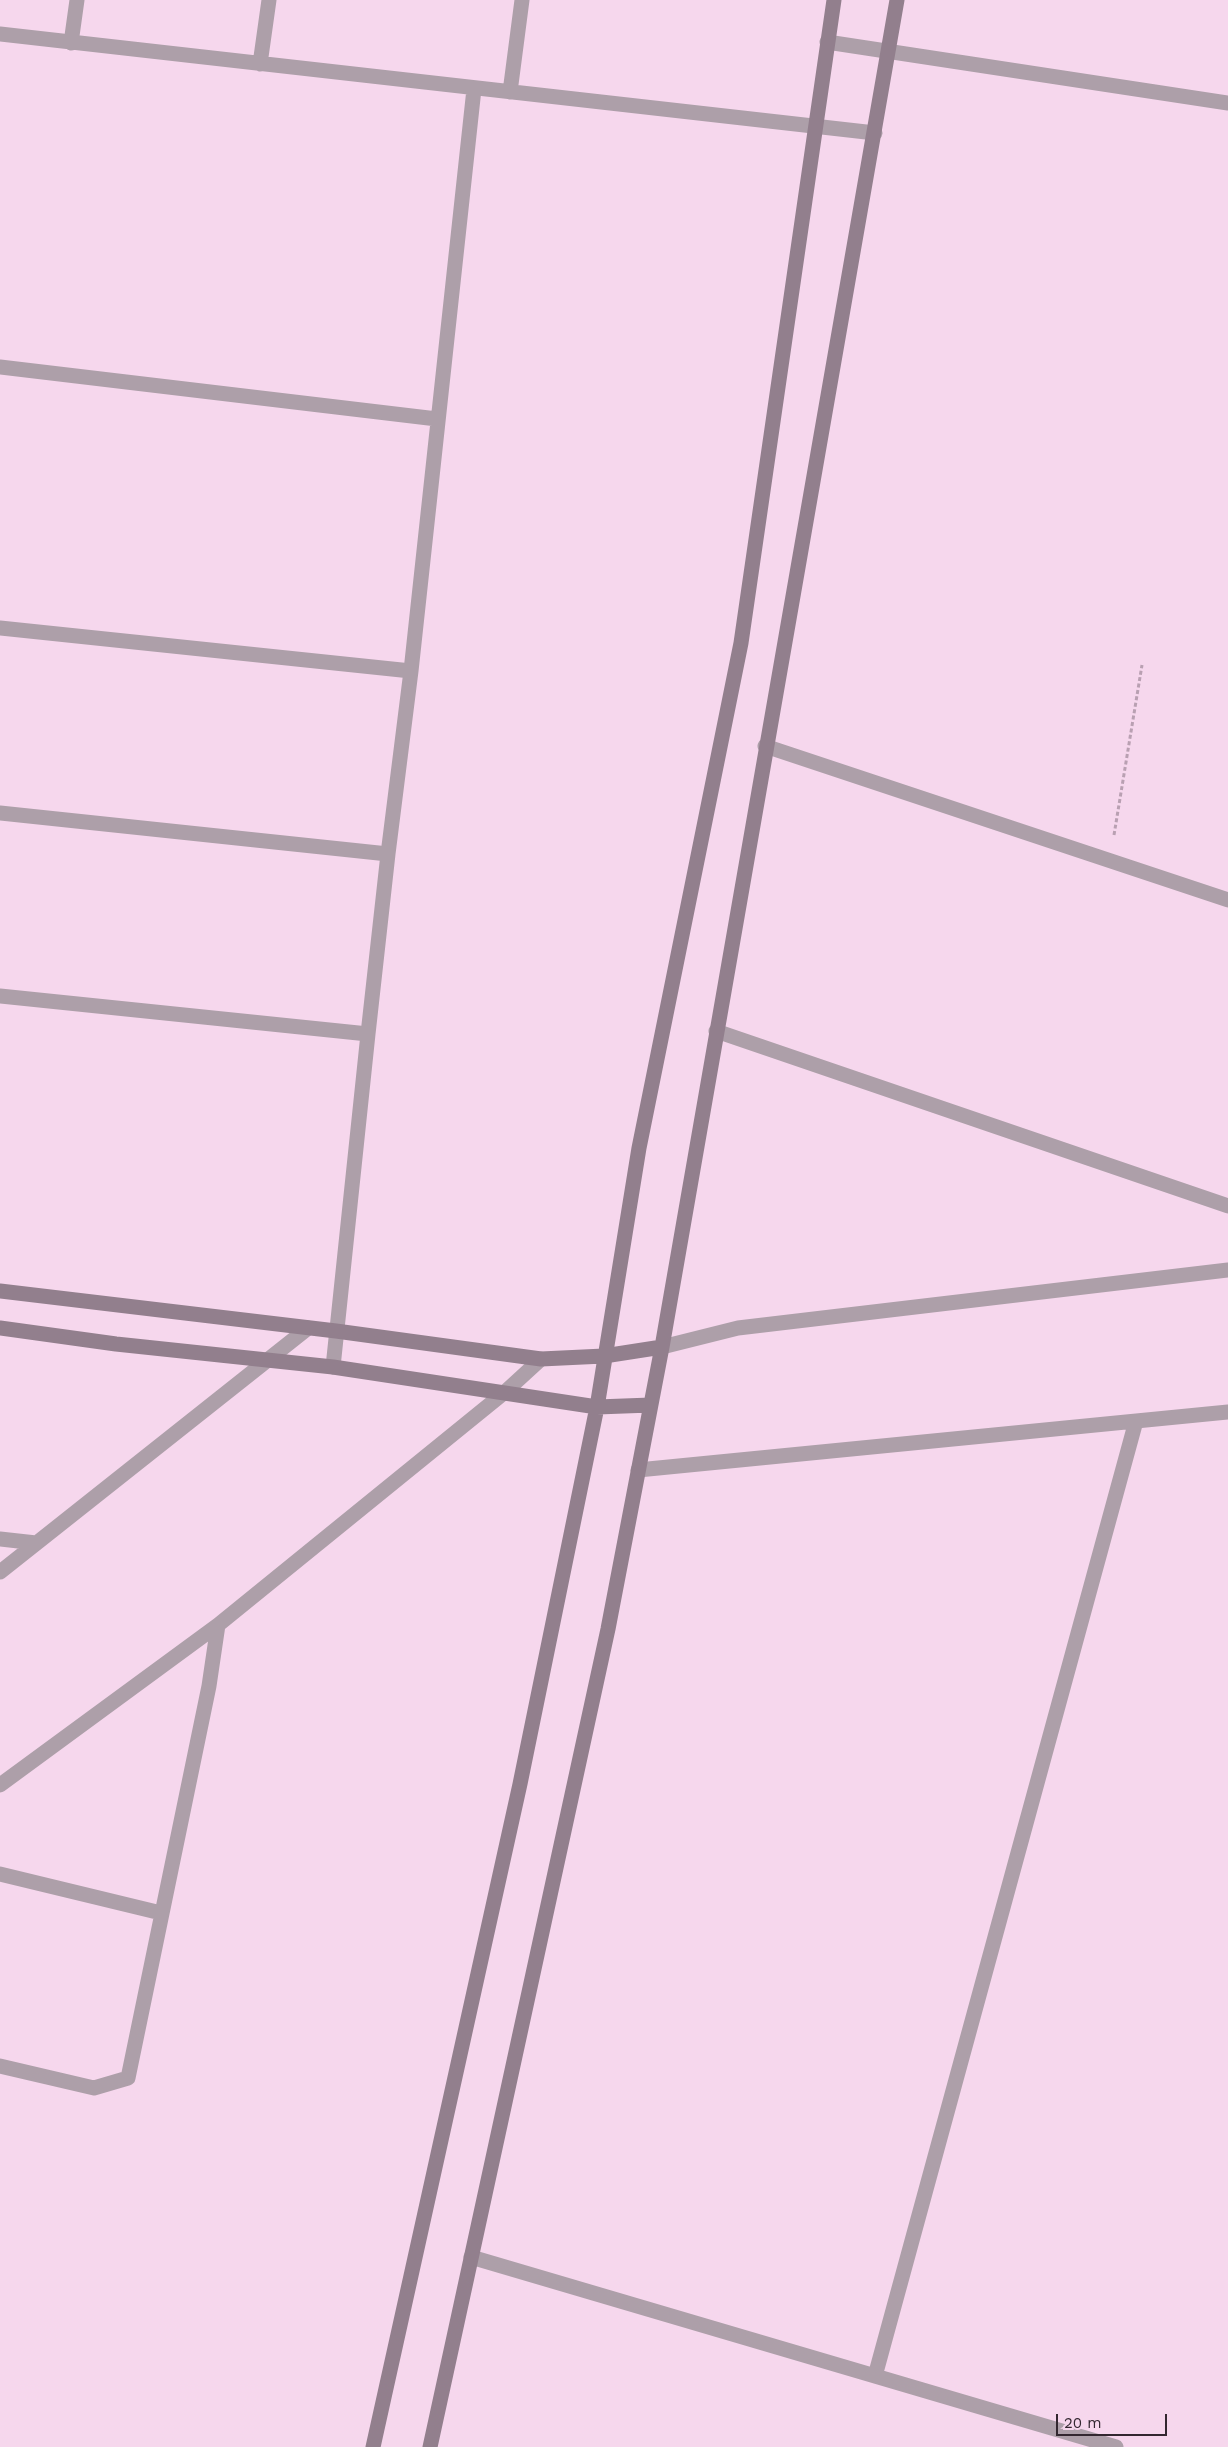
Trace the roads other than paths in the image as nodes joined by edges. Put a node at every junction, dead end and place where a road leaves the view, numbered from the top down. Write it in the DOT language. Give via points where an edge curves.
graph roads {
  1 [pos="77,0"];
  2 [pos="269,0"];
  3 [pos="522,0"];
  4 [pos="834,0"];
  5 [pos="897,0"];
  6 [pos="0,34"];
  7 [pos="827,42"];
  8 [pos="72,43"];
  9 [pos="889,50"];
  10 [pos="260,64"];
  11 [pos="474,89"];
  12 [pos="510,92"];
  13 [pos="1228,103"];
  14 [pos="816,125"];
  15 [pos="875,133"];
  16 [pos="0,367"];
  17 [pos="438,419"];
  18 [pos="0,628"];
  19 [pos="412,671"];
  20 [pos="766,746"];
  21 [pos="0,813"];
  22 [pos="388,854"];
  23 [pos="1228,900"];
  24 [pos="0,996"];
  25 [pos="716,1031"];
  26 [pos="368,1034"];
  27 [pos="1228,1206"];
  28 [pos="1228,1270"];
  29 [pos="0,1291"];
  30 [pos="0,1328"];
  31 [pos="308,1328"];
  32 [pos="336,1331"];
  33 [pos="662,1347"];
  34 [pos="604,1356"];
  35 [pos="541,1359"];
  36 [pos="269,1360"];
  37 [pos="333,1367"];
  38 [pos="505,1392"];
  39 [pos="651,1405"];
  40 [pos="597,1407"];
  41 [pos="1228,1412"];
  42 [pos="1136,1421"];
  43 [pos="638,1470"];
  44 [pos="0,1539"];
  45 [pos="36,1544"];
  46 [pos="0,1572"];
  47 [pos="218,1624"];
  48 [pos="0,1785"];
  49 [pos="0,1874"];
  50 [pos="161,1913"];
  51 [pos="0,2066"];
  52 [pos="471,2257"];
  53 [pos="876,2376"];
  54 [pos="372,2447"];
  55 [pos="430,2447"];
  56 [pos="1116,2447"];
  1 -- 8 [label="street"];
  2 -- 10 [label="street"];
  3 -- 12 [label="street"];
  4 -- 7 [label="street"];
  5 -- 9 [label="street"];
  6 -- 8 [label="street"];
  7 -- 9 [label="street"];
  7 -- 14 [label="street"];
  8 -- 10 [label="street"];
  9 -- 13 [label="street"];
  9 -- 15 [label="street"];
  10 -- 11 [label="street"];
  11 -- 12 [label="street"];
  11 -- 17 [label="street"];
  12 -- 14 [label="street"];
  14 -- 15 [label="street"];
  14 -- 34 [label="street" via="741,643 639,1148"];
  15 -- 20 [label="street"];
  16 -- 17 [label="street"];
  17 -- 19 [label="street"];
  18 -- 19 [label="street"];
  19 -- 22 [label="street"];
  20 -- 23 [label="street"];
  20 -- 25 [label="street"];
  21 -- 22 [label="street"];
  22 -- 26 [label="street"];
  24 -- 26 [label="street"];
  25 -- 27 [label="street"];
  25 -- 33 [label="street"];
  26 -- 32 [label="street"];
  28 -- 33 [label="street" via="738,1328"];
  29 -- 31 [label="street"];
  30 -- 36 [label="street"];
  31 -- 32 [label="street"];
  31 -- 36 [label="street"];
  32 -- 35 [label="street"];
  32 -- 37 [label="street"];
  33 -- 34 [label="street"];
  33 -- 39 [label="street"];
  34 -- 35 [label="street"];
  34 -- 40 [label="street"];
  35 -- 38 [label="street"];
  36 -- 37 [label="street"];
  36 -- 45 [label="street"];
  37 -- 38 [label="street"];
  38 -- 40 [label="street"];
  38 -- 47 [label="street"];
  39 -- 40 [label="street"];
  39 -- 43 [label="street"];
  40 -- 54 [label="street" via="520,1784"];
  41 -- 42 [label="street"];
  42 -- 43 [label="street"];
  42 -- 53 [label="street"];
  43 -- 52 [label="street" via="608,1629"];
  44 -- 45 [label="street"];
  45 -- 46 [label="street"];
  47 -- 48 [label="street"];
  47 -- 50 [label="street"];
  49 -- 50 [label="street"];
  50 -- 51 [label="street" via="128,2078 94,2088"];
  52 -- 53 [label="street"];
  52 -- 55 [label="street"];
  53 -- 56 [label="street"];
}
